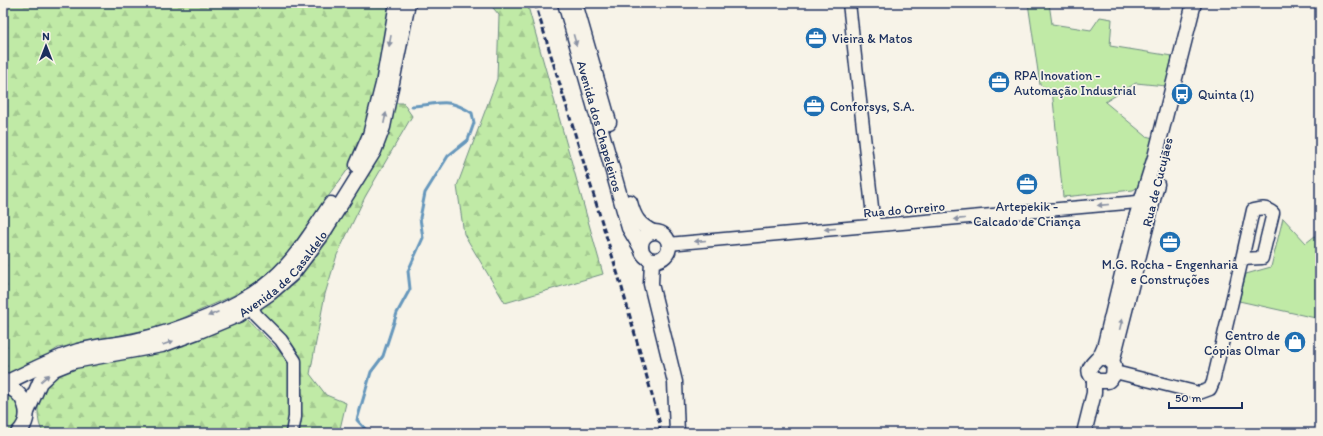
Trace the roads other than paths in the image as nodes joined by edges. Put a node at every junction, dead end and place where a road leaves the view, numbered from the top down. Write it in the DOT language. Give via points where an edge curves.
graph roads {
  1 [pos="397,3"];
  2 [pos="408,3"];
  3 [pos="565,3"];
  4 [pos="575,3"];
  5 [pos="849,3"];
  6 [pos="1194,3"];
  7 [pos="1203,3"];
  8 [pos="1147,202"];
  9 [pos="874,225"];
  10 [pos="653,232"];
  11 [pos="668,244"];
  12 [pos="641,248"];
  13 [pos="1242,259"];
  14 [pos="652,260"];
  15 [pos="251,306"];
  16 [pos="1099,358"];
  17 [pos="1112,372"];
  18 [pos="1094,379"];
  19 [pos="3,384"];
  20 [pos="25,425"];
  21 [pos="292,433"];
  22 [pos="677,433"];
  23 [pos="1084,433"];
  24 [pos="1094,433"];
  1 -- 19 [label="street, Avenida de Casaldelo, one-way" via="383,84 370,134 356,168 295,255 274,279 243,300 170,331 75,352"];
  15 -- 2 [label="street, Avenida de Casaldelo, one-way" via="292,274 321,236 374,151 383,127"];
  3 -- 12 [label="street, Avenida dos Chapeleiros, one-way" via="629,228"];
  4 -- 10 [label="street, Avenida dos Chapeleiros" via="633,215 641,226"];
  5 -- 9 [label="street"];
  6 -- 8 [label="street, Rua de Cucujães"];
  7 -- 8 [label="street, Rua de Cucujães"];
  8 -- 9 [label="street, Rua do Orreiro, one-way"];
  8 -- 16 [label="street, Rua de Cucujães" via="1135,221 1105,344"];
  17 -- 8 [label="street, Rua de Cucujães, one-way"];
  9 -- 11 [label="street, Rua do Orreiro, one-way"];
  10 -- 11 [label="street, Avenida dos Chapeleiros" via="661,234"];
  10 -- 12 [label="street" via="642,239"];
  11 -- 14 [label="street" via="664,256"];
  12 -- 14 [label="street, Avenida dos Chapeleiros" via="644,255"];
  13 -- 17 [label="street" via="1210,388 1199,393"];
  14 -- 22 [label="street" via="651,284 675,382 678,406"];
  20 -- 15 [label="street, Avenida de Casaldelo, one-way" via="40,382 54,369 74,362 162,345 238,315"];
  15 -- 21 [label="street" via="256,315 281,340 295,362 295,417"];
  16 -- 17 [label="street" via="1106,358"];
  16 -- 18 [label="street, Rua de Cucujães" via="1092,362 1090,369"];
  17 -- 18 [label="street" via="1101,382"];
  17 -- 24 [label="street, Rua de Cucujães"];
  18 -- 23 [label="street, Rua de Cucujães" via="1094,393"];
  19 -- 20 [label="street" via="17,391 22,397"];
}
